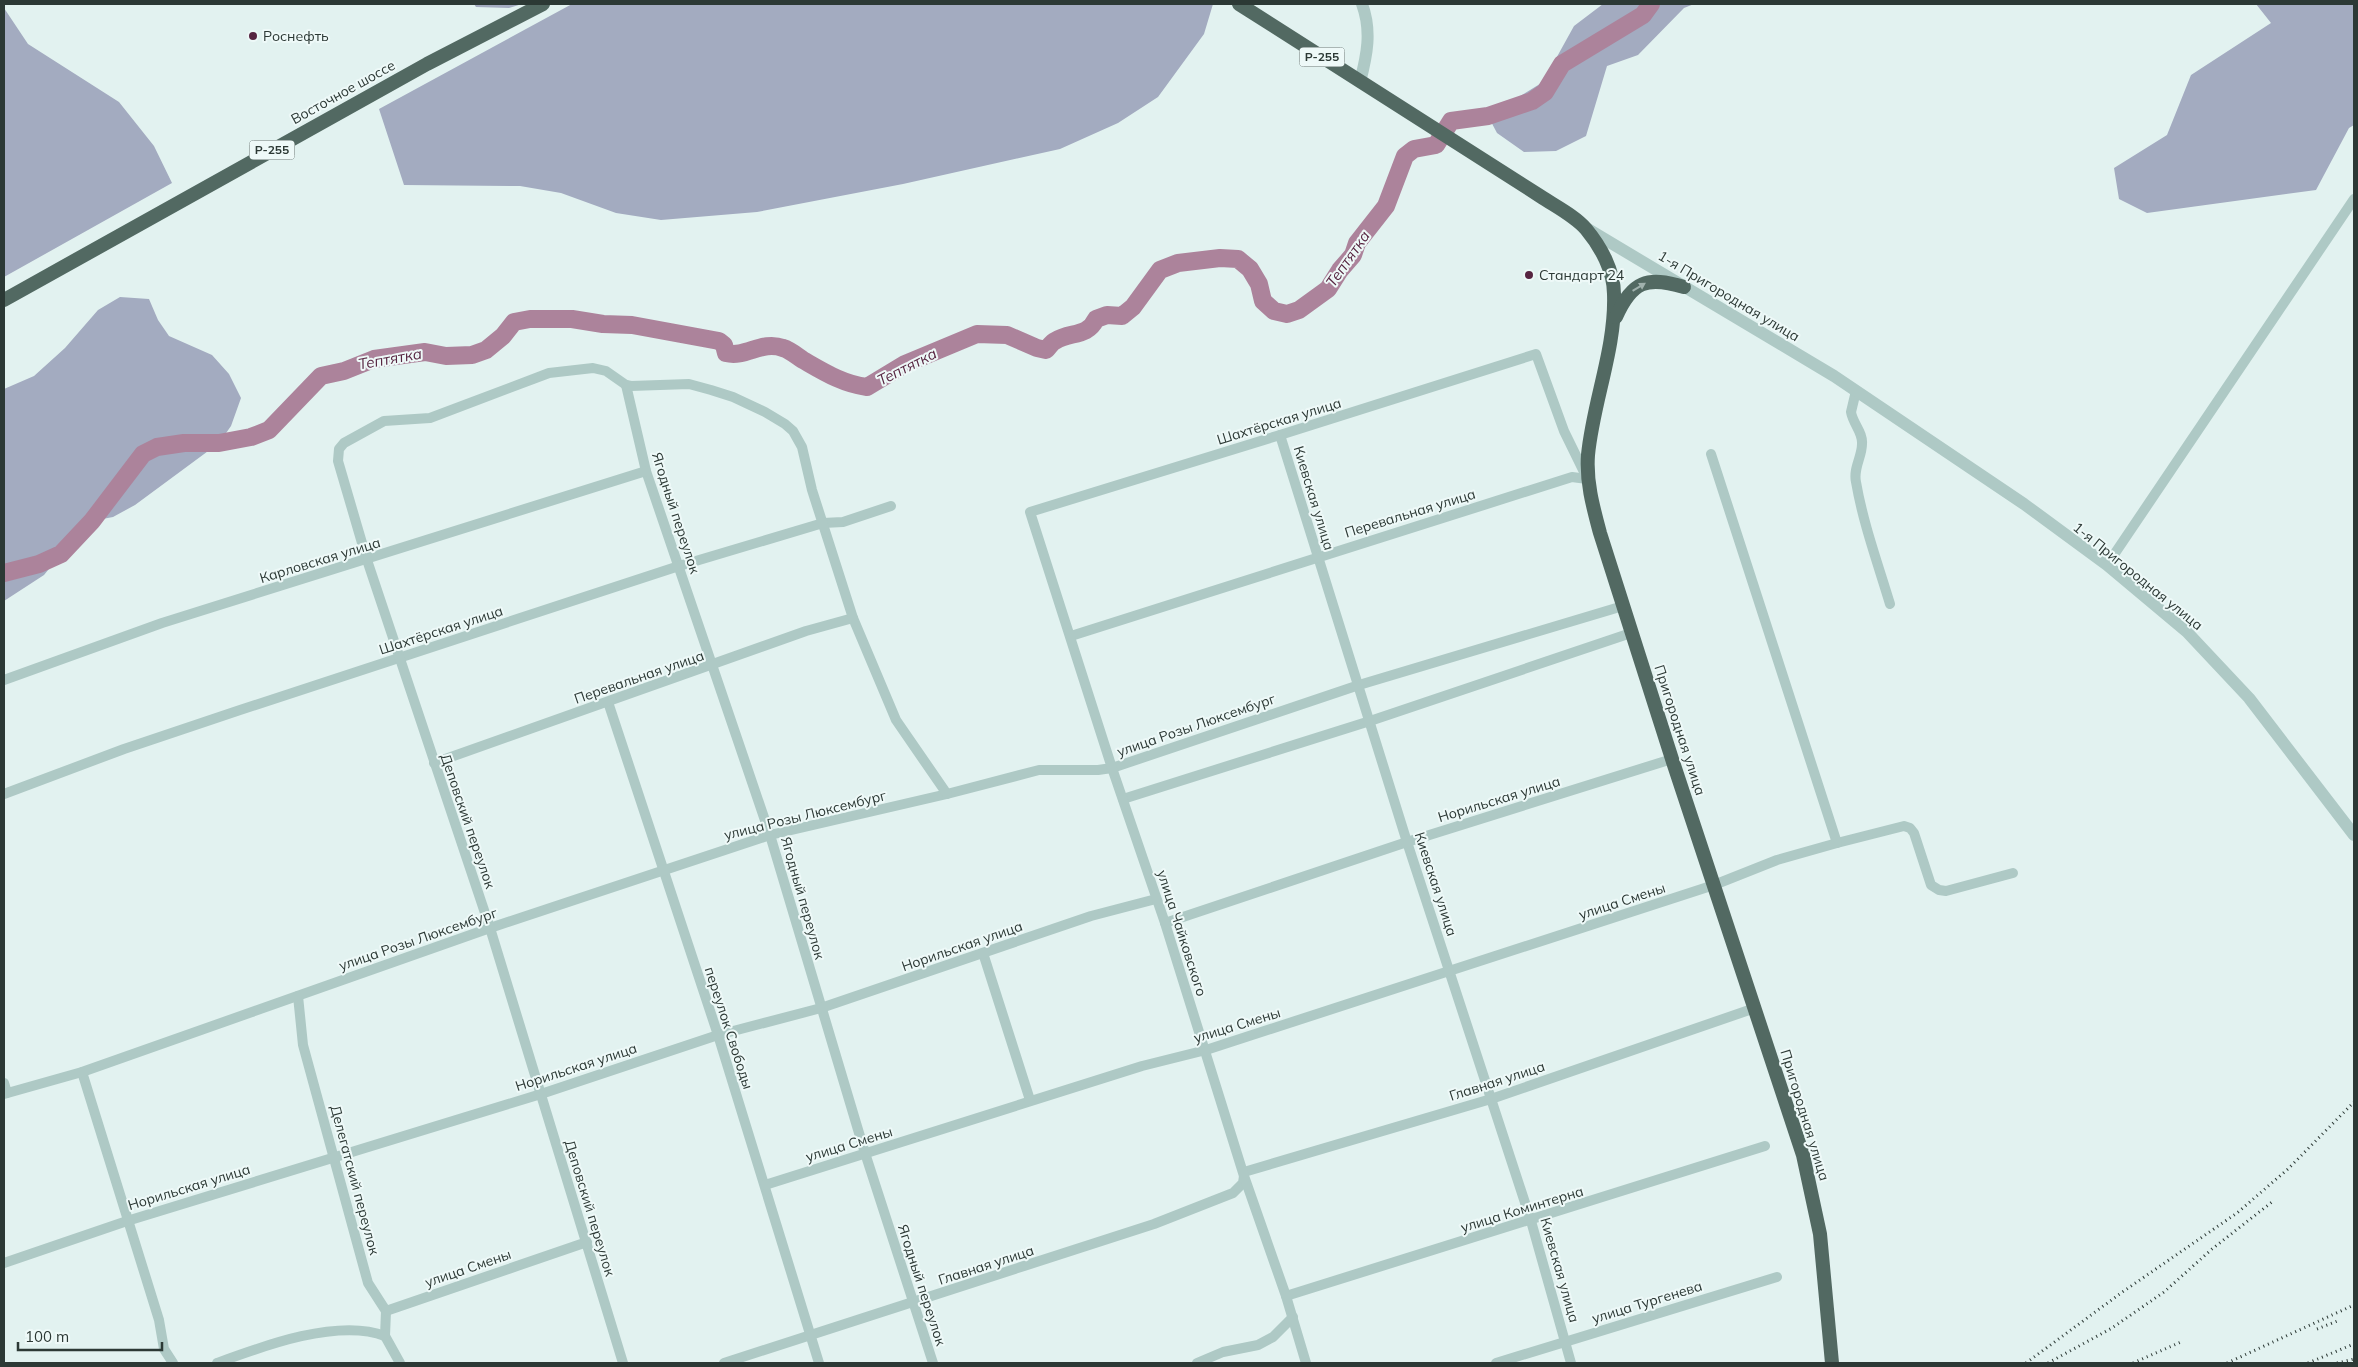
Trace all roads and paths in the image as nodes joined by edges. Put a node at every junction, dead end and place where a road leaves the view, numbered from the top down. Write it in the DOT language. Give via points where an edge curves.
graph roads {
  1 [pos="543,4"];
  2 [pos="1239,4"];
  3 [pos="1362,4"];
  4 [pos="1360,82"];
  5 [pos="2354,199"];
  6 [pos="1586,228"];
  7 [pos="1684,287"];
  8 [pos="4,300"];
  9 [pos="1613,324"];
  10 [pos="626,386"];
  11 [pos="1856,391"];
  12 [pos="1280,435"];
  13 [pos="1711,454"];
  14 [pos="646,471"];
  15 [pos="1587,480"];
  16 [pos="891,506"];
  17 [pos="1030,512"];
  18 [pos="823,523"];
  19 [pos="1318,556"];
  20 [pos="366,560"];
  21 [pos="2107,565"];
  22 [pos="679,566"];
  23 [pos="1890,604"];
  24 [pos="1623,606"];
  25 [pos="853,618"];
  26 [pos="1631,633"];
  27 [pos="1071,636"];
  28 [pos="400,658"];
  29 [pos="712,666"];
  30 [pos="4,680"];
  31 [pos="1359,685"];
  32 [pos="608,702"];
  33 [pos="1370,722"];
  34 [pos="1672,759"];
  35 [pos="434,763"];
  36 [pos="1112,768"];
  37 [pos="4,794"];
  38 [pos="947,794"];
  39 [pos="1123,799"];
  40 [pos="770,835"];
  41 [pos="2354,835"];
  42 [pos="1407,842"];
  43 [pos="1837,843"];
  44 [pos="662,869"];
  45 [pos="2013,872"];
  46 [pos="1714,885"];
  47 [pos="1156,899"];
  48 [pos="1165,924"];
  49 [pos="490,928"];
  50 [pos="983,953"];
  51 [pos="1450,972"];
  52 [pos="298,996"];
  53 [pos="821,1008"];
  54 [pos="1755,1008"];
  55 [pos="718,1035"];
  56 [pos="1206,1050"];
  57 [pos="82,1072"];
  58 [pos="5,1090"];
  59 [pos="540,1094"];
  60 [pos="1491,1099"];
  61 [pos="1030,1100"];
  62 [pos="1765,1146"];
  63 [pos="865,1154"];
  64 [pos="334,1157"];
  65 [pos="1244,1174"];
  66 [pos="765,1184"];
  67 [pos="126,1221"];
  68 [pos="1531,1221"];
  69 [pos="587,1242"];
  70 [pos="4,1263"];
  71 [pos="1777,1277"];
  72 [pos="1286,1296"];
  73 [pos="914,1302"];
  74 [pos="386,1311"];
  75 [pos="1293,1317"];
  76 [pos="385,1336"];
  77 [pos="810,1337"];
  78 [pos="1566,1342"];
  79 [pos="166,1354"];
  80 [pos="1831,1357"];
  81 [pos="159,1363"];
  82 [pos="173,1363"];
  83 [pos="217,1363"];
  84 [pos="400,1363"];
  85 [pos="624,1363"];
  86 [pos="724,1363"];
  87 [pos="819,1363"];
  88 [pos="933,1363"];
  89 [pos="1197,1363"];
  90 [pos="1306,1363"];
  91 [pos="1496,1363"];
  92 [pos="1571,1363"];
  1 -- 8 [label="highway, Восточное шоссе / Р-255" via="427,64"];
  2 -- 4 [label="highway, Р-255"];
  3 -- 4 [label="street" via="1368,51"];
  4 -- 6 [label="highway, Пригородная улица / Р-255"];
  5 -- 21 [label="street"];
  6 -- 7 [label="street, 1-я Пригородная улица"];
  6 -- 9 [label="highway, Пригородная улица" via="1610,269 1614,293"];
  9 -- 7 [label="highway, one-way" via="1624,300 1635,288 1651,280"];
  7 -- 11 [label="street, 1-я Пригородная улица"];
  9 -- 15 [label="highway, Пригородная улица" via="1591,432"];
  10 -- 14 [label="street, Ягодный переулок"];
  10 -- 18 [label="street" via="689,384 733,397 785,424 802,447"];
  10 -- 20 [label="street, Деповский переулок" via="606,371 593,368 549,373 430,418 384,421 344,444 339,448 338,461"];
  11 -- 21 [label="street, 1-я Пригородная улица" via="2024,504"];
  11 -- 23 [label="street" via="1851,412 1860,430 1862,446 1856,480 1863,516"];
  12 -- 15 [label="street, Шахтёрская улица" via="1536,354 1564,431"];
  12 -- 17 [label="street, Шахтёрская улица"];
  12 -- 19 [label="street, Киевская улица"];
  13 -- 43 [label="street"];
  14 -- 20 [label="street, Карловская улица"];
  14 -- 22 [label="street, Ягодный переулок"];
  15 -- 19 [label="street, Перевальная улица" via="1572,477"];
  15 -- 24 [label="highway, Пригородная улица"];
  16 -- 18 [label="street, Шахтёрская улица" via="843,522"];
  17 -- 27 [label="street, улица Чайковского"];
  18 -- 22 [label="street, Шахтёрская улица"];
  18 -- 25 [label="street"];
  19 -- 27 [label="street, Перевальная улица"];
  19 -- 31 [label="street, Киевская улица"];
  20 -- 28 [label="street, Деповский переулок"];
  20 -- 30 [label="street, Карловская улица" via="162,623"];
  21 -- 41 [label="street, 1-я Пригородная улица" via="2187,632 2249,698"];
  22 -- 28 [label="street, Шахтёрская улица"];
  22 -- 29 [label="street, Ягодный переулок"];
  24 -- 26 [label="highway, Пригородная улица"];
  24 -- 31 [label="street, улица Розы Люксембург"];
  25 -- 29 [label="street, Перевальная улица" via="814,628"];
  25 -- 38 [label="street" via="901,731"];
  26 -- 33 [label="street"];
  26 -- 34 [label="highway, Пригородная улица"];
  27 -- 36 [label="street, улица Чайковского"];
  28 -- 35 [label="street, Деповский переулок"];
  28 -- 37 [label="street, Шахтёрская улица" via="124,749"];
  29 -- 32 [label="street, Перевальная улица"];
  29 -- 40 [label="street, Ягодный переулок"];
  31 -- 33 [label="street, Киевская улица"];
  31 -- 36 [label="street, улица Розы Люксембург"];
  32 -- 35 [label="street, Перевальная улица"];
  32 -- 44 [label="street, переулок Свободы"];
  33 -- 39 [label="street"];
  33 -- 42 [label="street, Киевская улица"];
  34 -- 42 [label="street, Норильская улица"];
  34 -- 46 [label="highway, Пригородная улица"];
  35 -- 49 [label="street, Деповский переулок"];
  36 -- 38 [label="street, улица Розы Люксембург" via="1040,770"];
  36 -- 39 [label="street, улица Чайковского"];
  38 -- 40 [label="street, улица Розы Люксембург"];
  39 -- 47 [label="street, улица Чайковского"];
  40 -- 44 [label="street, улица Розы Люксембург"];
  40 -- 53 [label="street, Ягодный переулок"];
  42 -- 48 [label="street, Норильская улица"];
  42 -- 51 [label="street, Киевская улица"];
  43 -- 45 [label="street" via="1904,826 1910,828 1931,885 1939,890 1946,891"];
  43 -- 46 [label="street" via="1777,860"];
  44 -- 49 [label="street, улица Розы Люксембург"];
  44 -- 55 [label="street, переулок Свободы"];
  46 -- 51 [label="street, улица Смены"];
  46 -- 54 [label="highway, Пригородная улица"];
  47 -- 48 [label="street, улица Чайковского"];
  47 -- 50 [label="street, Норильская улица" via="1091,916"];
  48 -- 56 [label="street, улица Чайковского"];
  49 -- 52 [label="street, улица Розы Люксембург"];
  49 -- 59 [label="street, Деповский переулок"];
  50 -- 53 [label="street, Норильская улица"];
  50 -- 61 [label="street"];
  51 -- 56 [label="street, улица Смены"];
  51 -- 60 [label="street, Киевская улица"];
  52 -- 57 [label="street, улица Розы Люксембург"];
  52 -- 64 [label="street, Делегатский переулок" via="303,1045"];
  53 -- 55 [label="street, Норильская улица"];
  53 -- 63 [label="street, Ягодный переулок"];
  54 -- 60 [label="street, Главная улица"];
  54 -- 80 [label="highway, Пригородная улица" via="1806,1165 1820,1234"];
  55 -- 59 [label="street, Норильская улица"];
  55 -- 66 [label="street, переулок Свободы"];
  56 -- 61 [label="street, улица Смены"];
  56 -- 65 [label="street, улица Чайковского"];
  57 -- 58 [label="street, улица Розы Люксембург"];
  57 -- 67 [label="street"];
  59 -- 64 [label="street, Норильская улица"];
  59 -- 69 [label="street, Деповский переулок"];
  60 -- 65 [label="street, Главная улица"];
  60 -- 68 [label="street, Киевская улица"];
  61 -- 63 [label="street, улица Смены"];
  62 -- 68 [label="street, улица Коминтерна"];
  63 -- 66 [label="street, улица Смены"];
  63 -- 73 [label="street, Ягодный переулок"];
  64 -- 67 [label="street, Норильская улица"];
  64 -- 74 [label="street, Делегатский переулок" via="368,1283"];
  65 -- 72 [label="street, улица Чайковского"];
  65 -- 73 [label="street, Главная улица" via="1243,1183 1233,1194 1197,1209"];
  66 -- 77 [label="street, переулок Свободы"];
  67 -- 70 [label="street, Норильская улица"];
  67 -- 79 [label="street" via="159,1320"];
  68 -- 72 [label="street, улица Коминтерна"];
  68 -- 78 [label="street, Киевская улица"];
  69 -- 74 [label="street, улица Смены"];
  69 -- 85 [label="street, Деповский переулок"];
  71 -- 78 [label="street, улица Тургенева"];
  72 -- 75 [label="street, улица Чайковского"];
  73 -- 77 [label="street, Главная улица"];
  73 -- 88 [label="street, Ягодный переулок"];
  74 -- 76 [label="street"];
  75 -- 89 [label="street" via="1273,1337 1258,1346 1223,1352"];
  75 -- 90 [label="street, улица Чайковского"];
  76 -- 83 [label="street" via="370,1331 326,1331"];
  76 -- 84 [label="street"];
  77 -- 86 [label="street, Главная улица"];
  77 -- 87 [label="street, переулок Свободы"];
  78 -- 91 [label="street, улица Тургенева"];
  78 -- 92 [label="street, Киевская улица"];
  79 -- 81 [label="street"];
  79 -- 82 [label="street"];
}
